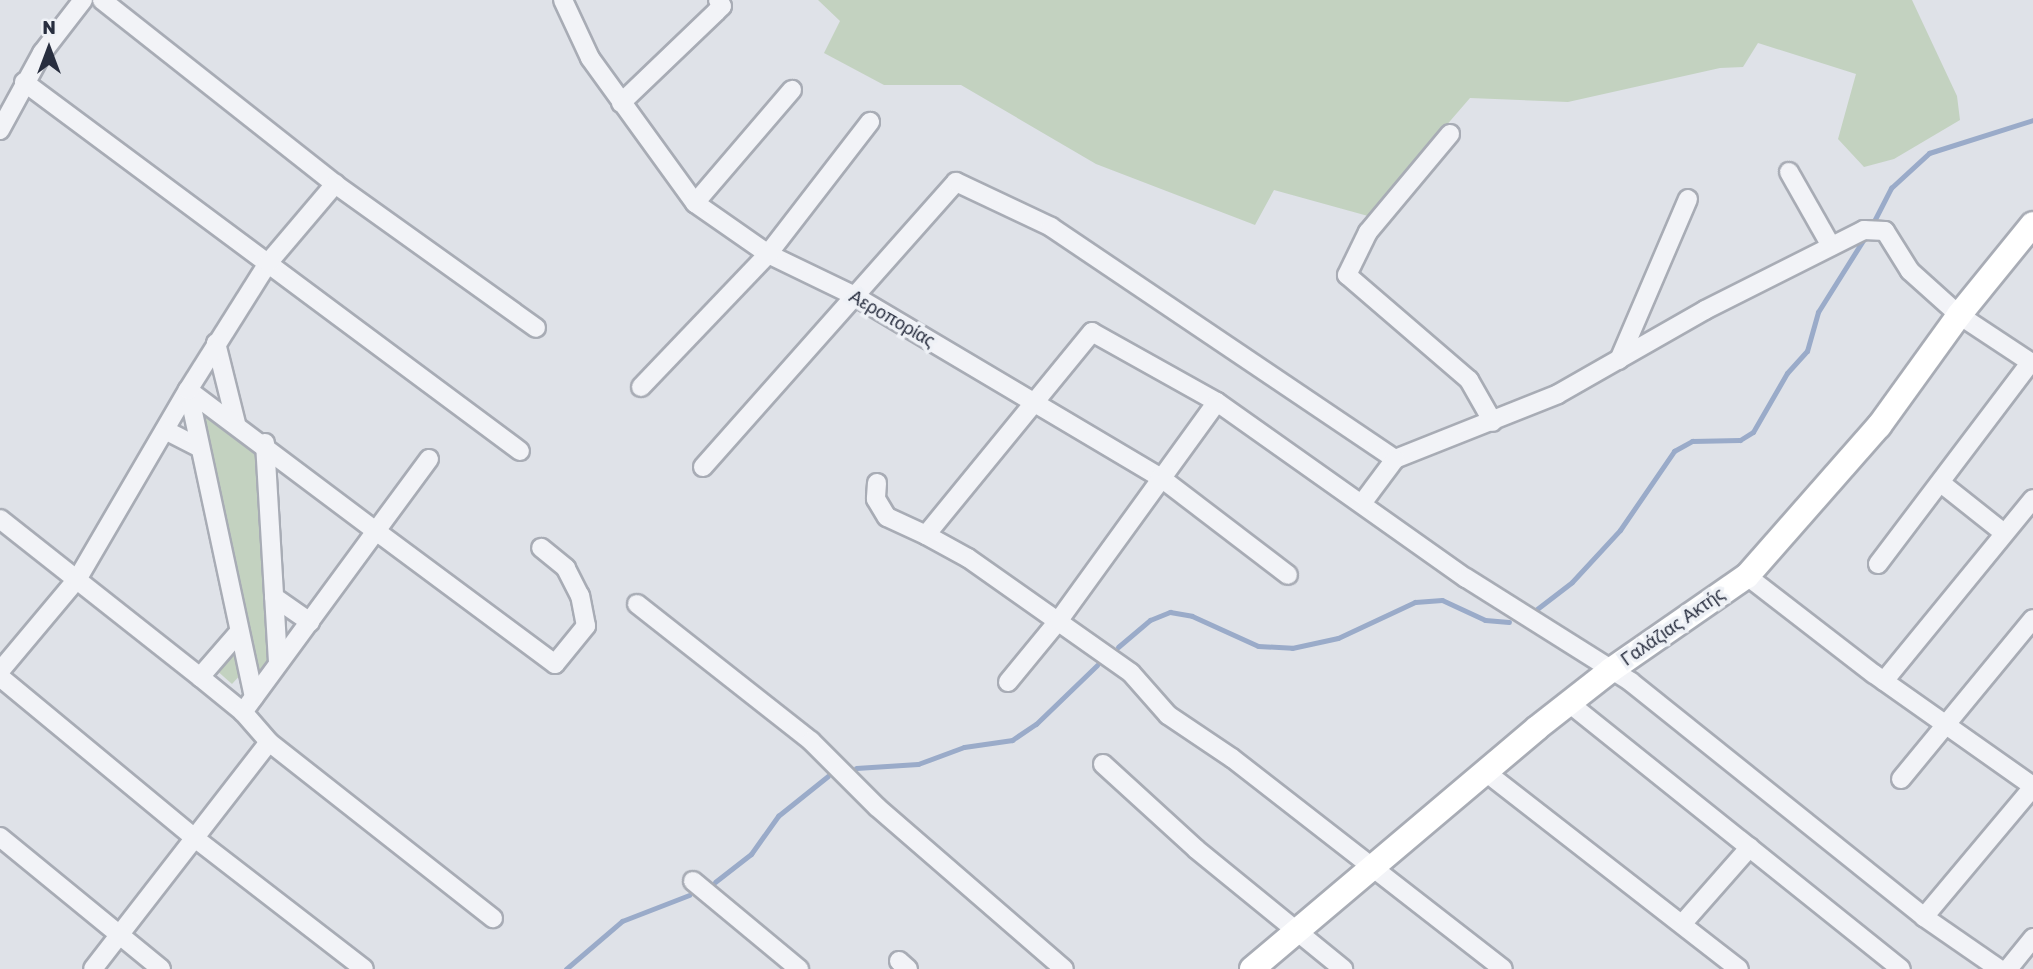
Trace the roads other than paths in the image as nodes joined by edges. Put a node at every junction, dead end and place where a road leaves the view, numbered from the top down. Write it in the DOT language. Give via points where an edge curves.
graph roads {
  1 [pos="83,0"];
  2 [pos="102,0"];
  3 [pos="563,0"];
  4 [pos="718,0"];
  5 [pos="24,82"];
  6 [pos="792,90"];
  7 [pos="621,103"];
  8 [pos="870,122"];
  9 [pos="0,130"];
  10 [pos="1450,134"];
  11 [pos="1789,172"];
  12 [pos="335,184"];
  13 [pos="1688,200"];
  14 [pos="695,203"];
  15 [pos="2030,234"];
  16 [pos="1831,246"];
  17 [pos="768,254"];
  18 [pos="268,263"];
  19 [pos="853,295"];
  20 [pos="1959,315"];
  21 [pos="536,328"];
  22 [pos="216,343"];
  23 [pos="1619,360"];
  24 [pos="2032,363"];
  25 [pos="641,387"];
  26 [pos="188,390"];
  27 [pos="1034,400"];
  28 [pos="1217,402"];
  29 [pos="1493,422"];
  30 [pos="236,423"];
  31 [pos="165,430"];
  32 [pos="265,443"];
  33 [pos="201,448"];
  34 [pos="520,451"];
  35 [pos="429,459"];
  36 [pos="1395,459"];
  37 [pos="703,467"];
  38 [pos="1160,477"];
  39 [pos="877,483"];
  40 [pos="1941,483"];
  41 [pos="2033,499"];
  42 [pos="1363,502"];
  43 [pos="0,519"];
  44 [pos="376,531"];
  45 [pos="2004,533"];
  46 [pos="926,535"];
  47 [pos="541,548"];
  48 [pos="1878,564"];
  49 [pos="1288,575"];
  50 [pos="1746,576"];
  51 [pos="78,578"];
  52 [pos="274,597"];
  53 [pos="637,604"];
  54 [pos="2033,619"];
  55 [pos="1059,620"];
  56 [pos="310,622"];
  57 [pos="239,632"];
  58 [pos="278,664"];
  59 [pos="1611,670"];
  60 [pos="0,671"];
  61 [pos="0,677"];
  62 [pos="200,677"];
  63 [pos="1884,681"];
  64 [pos="1008,682"];
  65 [pos="254,697"];
  66 [pos="1569,703"];
  67 [pos="243,712"];
  68 [pos="1948,725"];
  69 [pos="269,742"];
  70 [pos="1103,764"];
  71 [pos="1487,773"];
  72 [pos="1902,779"];
  73 [pos="2033,786"];
  74 [pos="0,837"];
  75 [pos="196,839"];
  76 [pos="1750,847"];
  77 [pos="1374,867"];
  78 [pos="693,881"];
  79 [pos="1924,917"];
  80 [pos="493,918"];
  81 [pos="1683,923"];
  82 [pos="1296,930"];
  83 [pos="119,933"];
  84 [pos="2033,938"];
  85 [pos="93,969"];
  86 [pos="161,969"];
  87 [pos="364,969"];
  88 [pos="799,969"];
  89 [pos="1064,969"];
  90 [pos="1252,969"];
  91 [pos="1343,969"];
  92 [pos="1503,969"];
  93 [pos="1739,969"];
  94 [pos="1901,969"];
  95 [pos="1999,969"];
  96 [pos="2008,969"];
  1 -- 5 [label="street"];
  2 -- 12 [label="street"];
  3 -- 7 [label="street, Αεροπορίας" via="590,58"];
  4 -- 7 [label="street" via="722,6"];
  5 -- 9 [label="street"];
  5 -- 18 [label="street"];
  6 -- 14 [label="street"];
  7 -- 14 [label="street, Αεροπορίας"];
  8 -- 17 [label="street"];
  10 -- 29 [label="street" via="1368,232 1347,275 1469,380"];
  11 -- 16 [label="street"];
  12 -- 18 [label="street"];
  12 -- 21 [label="street"];
  13 -- 23 [label="street"];
  14 -- 17 [label="street, Αεροπορίας"];
  15 -- 20 [label="street, Γαλάζιας Ακτής"];
  16 -- 20 [label="street" via="1864,230 1885,231 1910,271"];
  16 -- 23 [label="street"];
  17 -- 19 [label="street, Αεροπορίας"];
  17 -- 25 [label="street"];
  18 -- 22 [label="street"];
  18 -- 34 [label="street"];
  19 -- 27 [label="street, Αεροπορίας"];
  19 -- 36 [label="street" via="956,182 1051,227"];
  19 -- 37 [label="street"];
  20 -- 24 [label="street"];
  20 -- 50 [label="street, Γαλάζιας Ακτής" via="1879,426"];
  22 -- 26 [label="street"];
  22 -- 30 [label="street"];
  23 -- 29 [label="street"];
  24 -- 40 [label="street"];
  26 -- 30 [label="street"];
  26 -- 31 [label="street"];
  26 -- 33 [label="street"];
  27 -- 28 [label="street" via="1092,332"];
  27 -- 38 [label="street, Αεροπορίας"];
  27 -- 46 [label="street"];
  28 -- 38 [label="street"];
  28 -- 42 [label="street"];
  29 -- 36 [label="street"];
  30 -- 32 [label="street"];
  31 -- 33 [label="street"];
  31 -- 51 [label="street"];
  32 -- 44 [label="street"];
  32 -- 52 [label="street"];
  33 -- 57 [label="street"];
  35 -- 44 [label="street"];
  36 -- 42 [label="street"];
  38 -- 49 [label="street, Αεροπορίας"];
  38 -- 55 [label="street"];
  39 -- 46 [label="street" via="876,499 887,517"];
  40 -- 45 [label="street"];
  40 -- 48 [label="street"];
  41 -- 45 [label="street"];
  42 -- 59 [label="street" via="1466,578"];
  43 -- 51 [label="street"];
  44 -- 47 [label="street" via="555,664 586,626 580,596 566,568"];
  44 -- 56 [label="street"];
  45 -- 63 [label="street"];
  46 -- 55 [label="street"];
  50 -- 59 [label="street, Γαλάζιας Ακτής"];
  50 -- 63 [label="street"];
  51 -- 60 [label="street"];
  51 -- 62 [label="street"];
  52 -- 56 [label="street"];
  52 -- 58 [label="street"];
  53 -- 89 [label="street" via="811,741 877,807"];
  54 -- 68 [label="street"];
  55 -- 64 [label="street"];
  55 -- 77 [label="street" via="1131,673 1168,715"];
  56 -- 58 [label="street"];
  57 -- 62 [label="street"];
  57 -- 65 [label="street"];
  58 -- 65 [label="street"];
  59 -- 66 [label="street, Γαλάζιας Ακτής"];
  59 -- 79 [label="street"];
  61 -- 75 [label="street"];
  62 -- 67 [label="street"];
  63 -- 68 [label="street"];
  65 -- 67 [label="street"];
  66 -- 71 [label="street, Γαλάζιας Ακτής"];
  66 -- 76 [label="street"];
  67 -- 69 [label="street"];
  68 -- 72 [label="street"];
  68 -- 73 [label="street"];
  69 -- 75 [label="street"];
  69 -- 80 [label="street"];
  70 -- 82 [label="street" via="1196,849"];
  71 -- 77 [label="street, Γαλάζιας Ακτής"];
  71 -- 81 [label="street"];
  73 -- 79 [label="street"];
  74 -- 83 [label="street"];
  75 -- 83 [label="street"];
  75 -- 87 [label="street"];
  76 -- 81 [label="street"];
  76 -- 94 [label="street"];
  77 -- 82 [label="street, Γαλάζιας Ακτής"];
  77 -- 92 [label="street"];
  78 -- 88 [label="street"];
  79 -- 95 [label="street"];
  81 -- 93 [label="street"];
  82 -- 90 [label="street, Γαλάζιας Ακτής"];
  82 -- 91 [label="street"];
  83 -- 85 [label="street"];
  83 -- 86 [label="street"];
  84 -- 96 [label="street"];
}
